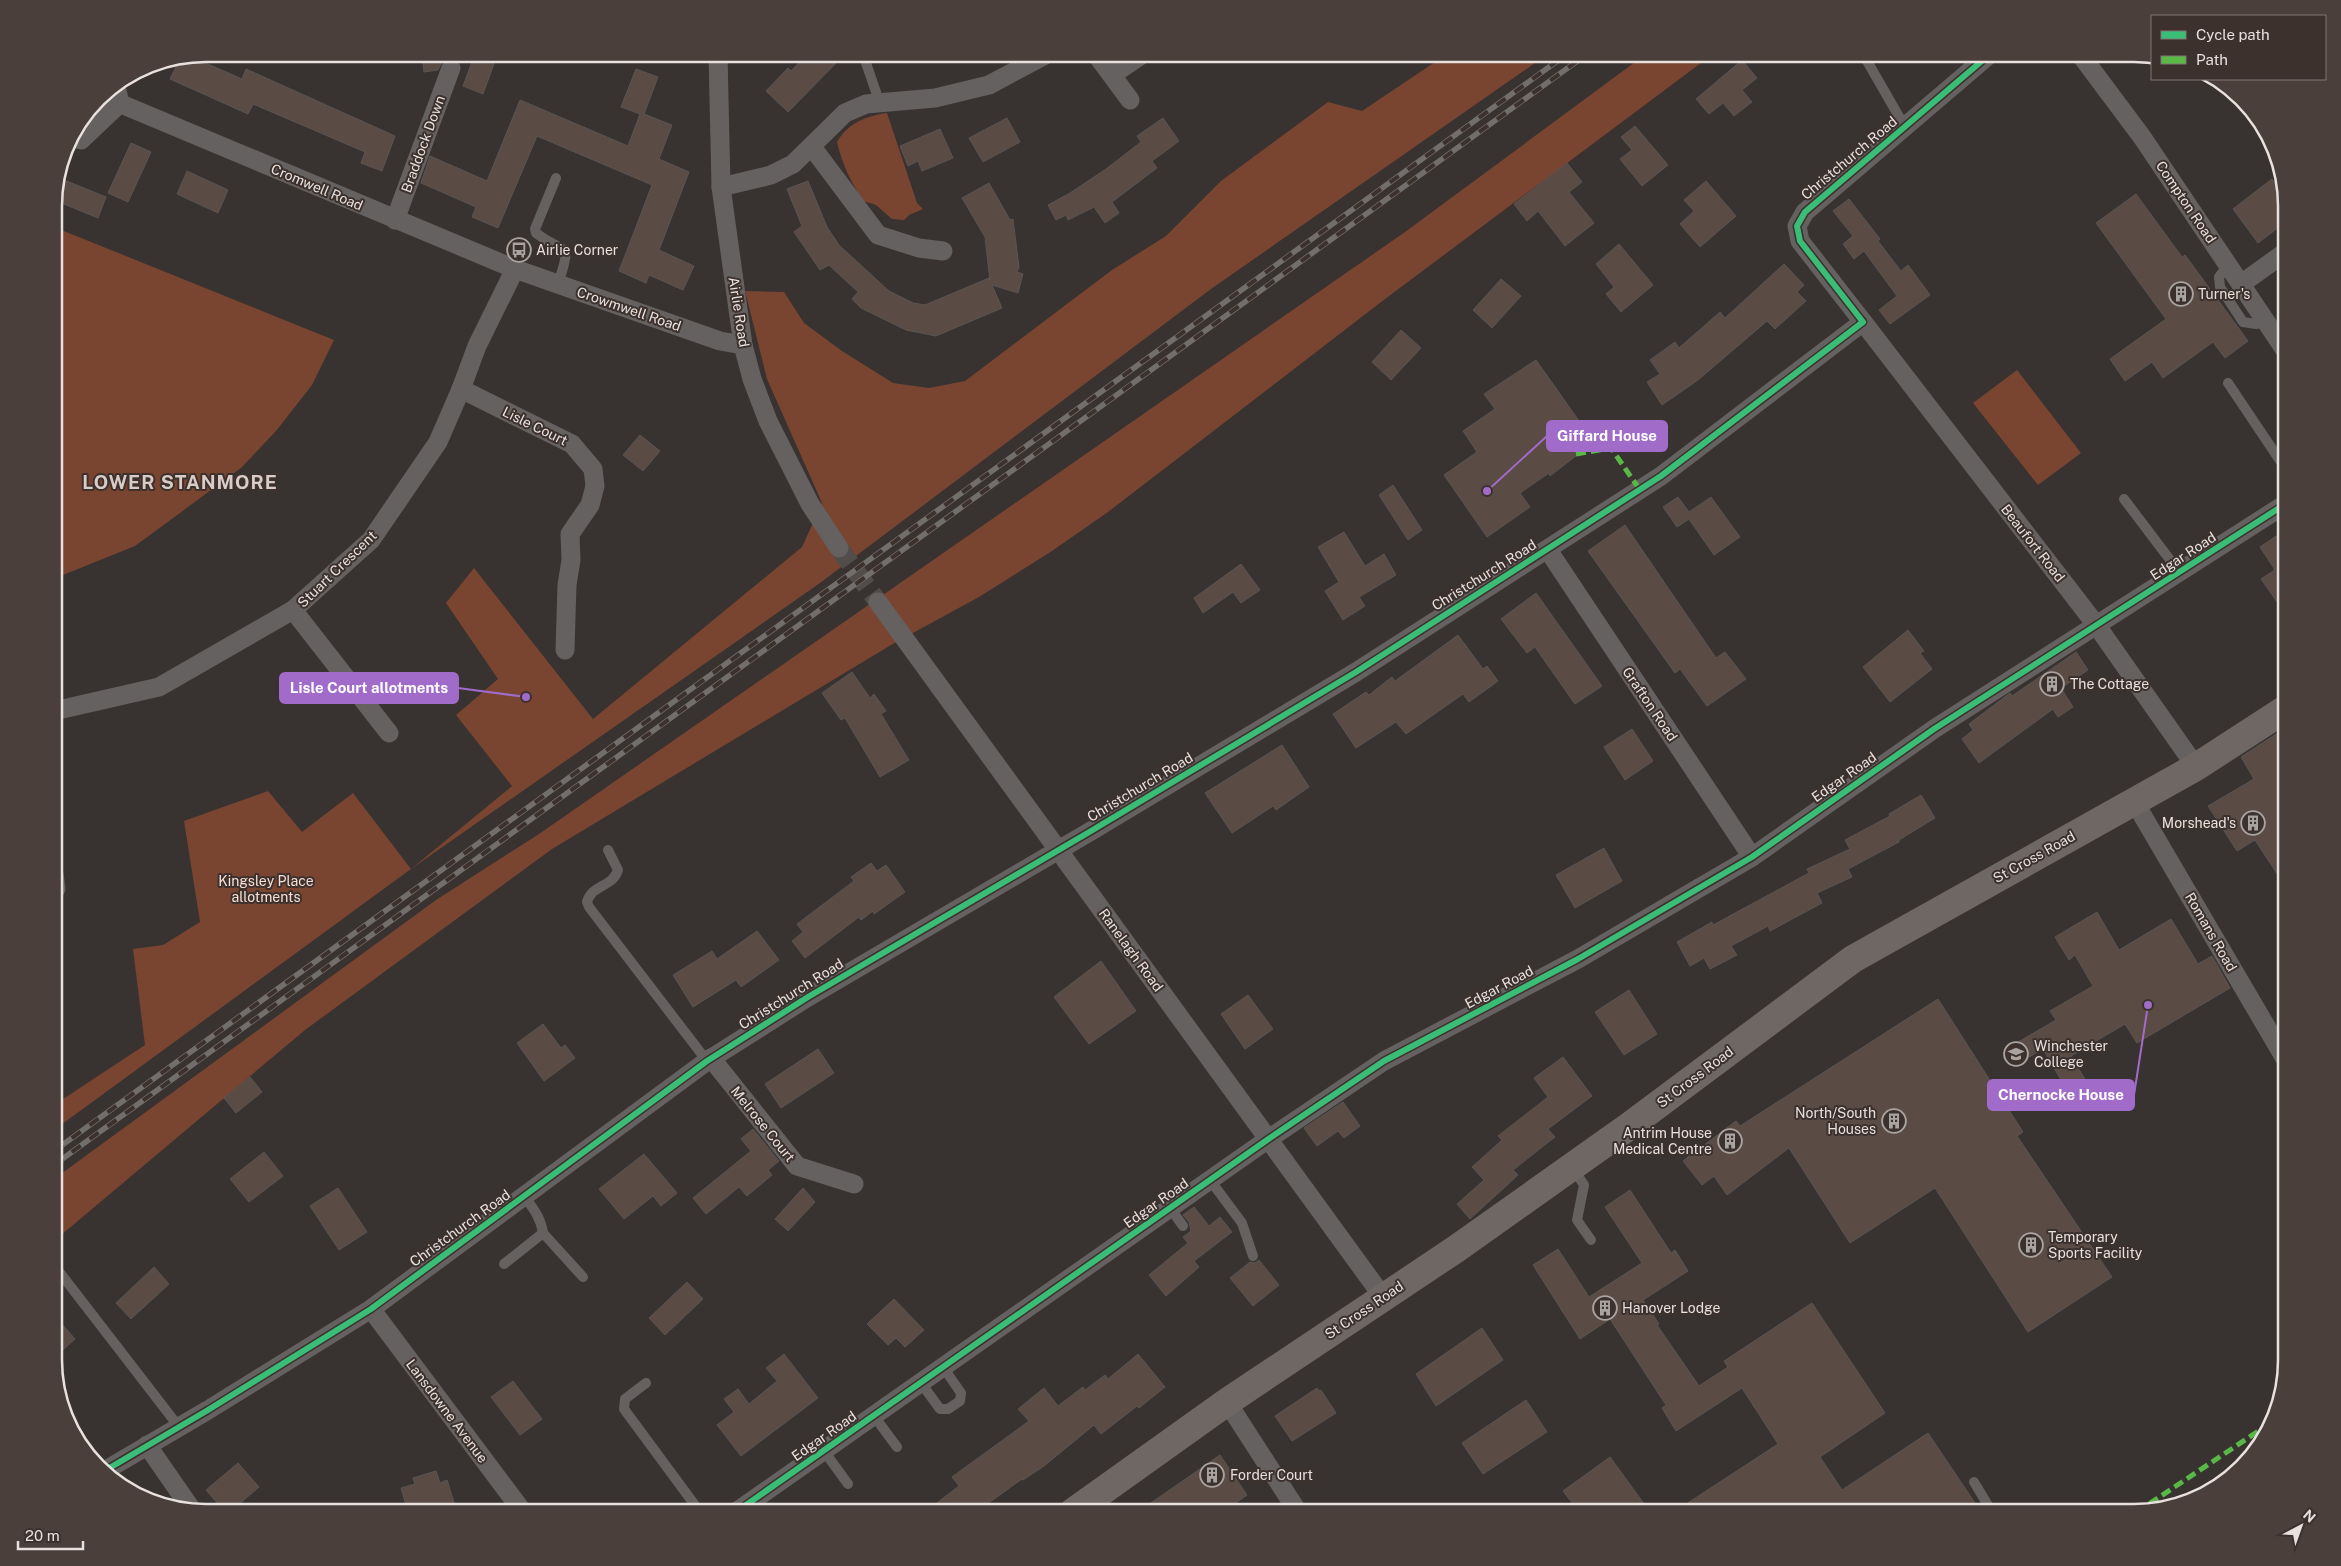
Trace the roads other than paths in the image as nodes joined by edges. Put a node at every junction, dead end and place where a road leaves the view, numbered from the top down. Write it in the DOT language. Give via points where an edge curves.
graph roads {
  1 [pos="453,62"];
  2 [pos="718,62"];
  3 [pos="866,62"];
  4 [pos="1032,62"];
  5 [pos="1102,62"];
  6 [pos="1131,62"];
  7 [pos="1868,62"];
  8 [pos="1981,62"];
  9 [pos="2086,62"];
  10 [pos="1112,75"];
  11 [pos="118,95"];
  12 [pos="1130,100"];
  13 [pos="878,102"];
  14 [pos="1905,127"];
  15 [pos="79,140"];
  16 [pos="812,147"];
  17 [pos="556,178"];
  18 [pos="720,187"];
  19 [pos="395,220"];
  20 [pos="943,251"];
  21 [pos="2278,257"];
  22 [pos="2228,265"];
  23 [pos="515,269"];
  24 [pos="558,284"];
  25 [pos="2241,284"];
  26 [pos="1863,322"];
  27 [pos="2266,322"];
  28 [pos="2278,340"];
  29 [pos="743,345"];
  30 [pos="2228,383"];
  31 [pos="461,389"];
  32 [pos="2278,458"];
  33 [pos="2124,499"];
  34 [pos="2278,510"];
  35 [pos="839,548"];
  36 [pos="1548,550"];
  37 [pos="2180,573"];
  38 [pos="878,602"];
  39 [pos="293,610"];
  40 [pos="2097,626"];
  41 [pos="565,650"];
  42 [pos="63,709"];
  43 [pos="2278,714"];
  44 [pos="389,733"];
  45 [pos="2196,767"];
  46 [pos="2134,801"];
  47 [pos="608,850"];
  48 [pos="1060,850"];
  49 [pos="1752,857"];
  50 [pos="2278,1047"];
  51 [pos="709,1059"];
  52 [pos="1267,1140"];
  53 [pos="1572,1167"];
  54 [pos="1210,1180"];
  55 [pos="854,1184"];
  56 [pos="524,1196"];
  57 [pos="1170,1208"];
  58 [pos="1183,1226"];
  59 [pos="543,1233"];
  60 [pos="1591,1240"];
  61 [pos="1253,1256"];
  62 [pos="504,1264"];
  63 [pos="63,1277"];
  64 [pos="583,1277"];
  65 [pos="1383,1297"];
  66 [pos="370,1309"];
  67 [pos="943,1367"];
  68 [pos="646,1383"];
  69 [pos="921,1383"];
  70 [pos="1227,1402"];
  71 [pos="874,1416"];
  72 [pos="179,1427"];
  73 [pos="147,1445"];
  74 [pos="897,1447"];
  75 [pos="824,1451"];
  76 [pos="111,1467"];
  77 [pos="1974,1482"];
  78 [pos="848,1484"];
  79 [pos="186,1502"];
  80 [pos="517,1504"];
  81 [pos="694,1504"];
  82 [pos="749,1504"];
  83 [pos="1084,1504"];
  84 [pos="1293,1504"];
  85 [pos="1987,1504"];
  1 -- 19 [label="street, Braddock Down"];
  2 -- 18 [label="street, Airlie Road"];
  3 -- 13 [label="lane"];
  4 -- 13 [label="street" via="989,85 935,98"];
  5 -- 10 [label="street"];
  6 -- 10 [label="street"];
  7 -- 14 [label="lane"];
  8 -- 14 [label="street, Christchurch Road"];
  9 -- 22 [label="street, Compton Road" via="2142,137"];
  10 -- 12 [label="street"];
  11 -- 15 [label="street"];
  11 -- 19 [label="street, Cromwell Road"];
  13 -- 16 [label="street" via="845,113"];
  14 -- 26 [label="street, Christchurch Road" via="1805,212 1797,226 1800,241"];
  16 -- 18 [label="street" via="793,164 771,175"];
  16 -- 20 [label="street" via="878,235 919,248"];
  17 -- 24 [label="lane" via="535,229 541,237 565,252 567,258"];
  18 -- 29 [label="street, Airlie Road"];
  19 -- 23 [label="street, Cromwell Road"];
  21 -- 25 [label="street"];
  22 -- 25 [label="street, Compton Road"];
  22 -- 27 [label="lane" via="2219,277 2220,287 2243,322"];
  23 -- 24 [label="street, Crowmwell Road"];
  23 -- 31 [label="street, Stuart Crescent"];
  24 -- 29 [label="street, Crowmwell Road" via="720,341"];
  25 -- 27 [label="street, Compton Road"];
  26 -- 36 [label="street, Christchurch Road" via="1662,476"];
  26 -- 40 [label="street, Beaufort Road"];
  27 -- 28 [label="street, Compton Road"];
  29 -- 35 [label="street, Airlie Road" via="768,421 810,504"];
  30 -- 32 [label="lane"];
  31 -- 39 [label="street, Stuart Crescent" via="438,442 371,540"];
  31 -- 41 [label="street, Lisle Court" via="572,444 593,470 595,486 590,505 570,534"];
  33 -- 37 [label="lane"];
  34 -- 37 [label="street, Edgar Road"];
  36 -- 48 [label="street, Christchurch Road" via="1356,672"];
  36 -- 49 [label="street, Grafton Road"];
  37 -- 40 [label="street, Edgar Road"];
  38 -- 48 [label="street, Ranelagh Road"];
  39 -- 42 [label="street, Stuart Crescent" via="159,687"];
  39 -- 44 [label="street"];
  40 -- 45 [label="street, Beaufort Road"];
  40 -- 49 [label="street, Edgar Road" via="1934,729"];
  43 -- 45 [label="main road, St Cross Road"];
  45 -- 46 [label="main road, St Cross Road"];
  46 -- 50 [label="street, Romans Road"];
  46 -- 53 [label="main road, St Cross Road" via="1853,959"];
  47 -- 51 [label="lane" via="618,870 613,880 591,892 587,902 589,907"];
  48 -- 51 [label="street, Christchurch Road" via="808,997"];
  48 -- 52 [label="street, Ranelagh Road"];
  49 -- 52 [label="street, Edgar Road" via="1578,960 1384,1062"];
  51 -- 55 [label="street, Melrose Court" via="797,1166"];
  51 -- 56 [label="street, Christchurch Road"];
  52 -- 54 [label="street, Edgar Road"];
  52 -- 65 [label="street, Ranelagh Road"];
  53 -- 60 [label="lane" via="1584,1185 1577,1220"];
  53 -- 65 [label="main road, St Cross Road"];
  54 -- 57 [label="street, Edgar Road"];
  54 -- 61 [label="lane" via="1242,1223"];
  56 -- 59 [label="lane" via="536,1211"];
  56 -- 66 [label="street, Christchurch Road"];
  57 -- 58 [label="lane"];
  57 -- 67 [label="street, Edgar Road"];
  59 -- 62 [label="lane"];
  59 -- 64 [label="lane"];
  63 -- 72 [label="lane"];
  65 -- 70 [label="main road, St Cross Road"];
  66 -- 72 [label="street, Christchurch Road"];
  66 -- 80 [label="street, Lansdowne Avenue"];
  67 -- 69 [label="street, Edgar Road"];
  67 -- 69 [label="lane" via="961,1393 960,1401 948,1409 940,1409"];
  68 -- 81 [label="lane" via="625,1400 624,1409"];
  69 -- 71 [label="street, Edgar Road"];
  70 -- 83 [label="main road, St Cross Road"];
  70 -- 84 [label="street"];
  71 -- 74 [label="lane"];
  71 -- 75 [label="street, Edgar Road"];
  72 -- 73 [label="street, Christchurch Road"];
  73 -- 76 [label="street, Christchurch Road"];
  73 -- 79 [label="street"];
  75 -- 78 [label="lane"];
  75 -- 82 [label="street, Edgar Road"];
  77 -- 85 [label="lane"];
}
